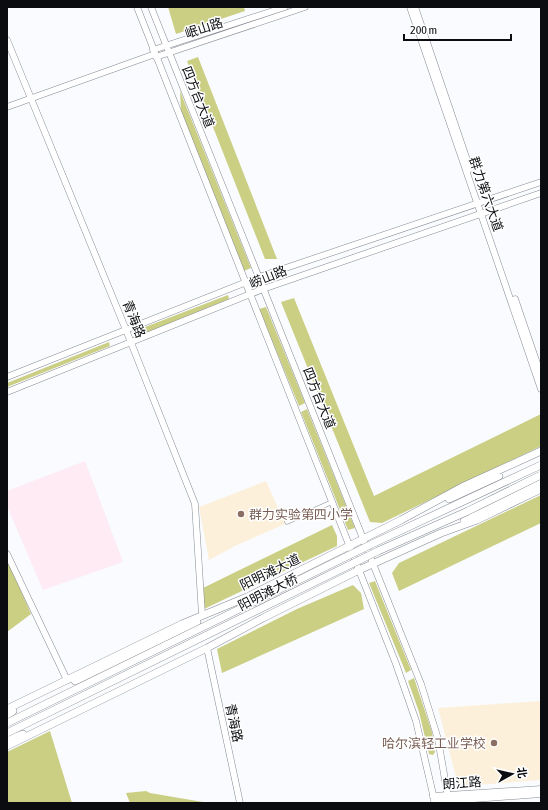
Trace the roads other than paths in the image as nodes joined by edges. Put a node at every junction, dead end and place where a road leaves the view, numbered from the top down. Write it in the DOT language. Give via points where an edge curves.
graph roads {
  1 [pos="137,7"];
  2 [pos="150,7"];
  3 [pos="285,7"];
  4 [pos="305,7"];
  5 [pos="410,7"];
  6 [pos="415,7"];
  7 [pos="7,40"];
  8 [pos="167,48"];
  9 [pos="155,53"];
  10 [pos="32,98"];
  11 [pos="7,107"];
  12 [pos="541,182"];
  13 [pos="541,193"];
  14 [pos="480,202"];
  15 [pos="483,212"];
  16 [pos="259,277"];
  17 [pos="245,283"];
  18 [pos="263,289"];
  19 [pos="250,295"];
  20 [pos="126,330"];
  21 [pos="132,343"];
  22 [pos="541,375"];
  23 [pos="7,377"];
  24 [pos="541,389"];
  25 [pos="7,392"];
  26 [pos="541,451"];
  27 [pos="541,456"];
  28 [pos="541,465"];
  29 [pos="541,475"];
  30 [pos="541,483"];
  31 [pos="541,489"];
  32 [pos="332,502"];
  33 [pos="401,520"];
  34 [pos="287,522"];
  35 [pos="441,533"];
  36 [pos="364,538"];
  37 [pos="349,545"];
  38 [pos="7,554"];
  39 [pos="374,564"];
  40 [pos="359,570"];
  41 [pos="247,597"];
  42 [pos="202,615"];
  43 [pos="260,619"];
  44 [pos="207,648"];
  45 [pos="67,680"];
  46 [pos="9,712"];
  47 [pos="7,723"];
  48 [pos="7,733"];
  49 [pos="23,734"];
  50 [pos="7,739"];
  51 [pos="7,742"];
  52 [pos="7,746"];
  53 [pos="541,788"];
  54 [pos="541,794"];
  55 [pos="449,799"];
  56 [pos="434,800"];
  57 [pos="240,803"];
  1 -- 9 [label="main road, 四方台大道"];
  2 -- 8 [label="main road, 四方台大道"];
  3 -- 8 [label="main road, 岷山路"];
  4 -- 8 [label="main road, 岷山路"];
  5 -- 14 [label="main road, 群力第六大道"];
  6 -- 14 [label="main road, 群力第六大道"];
  7 -- 10 [label="main road, 青海路"];
  8 -- 9 [label="main road, 岷山路"];
  8 -- 16 [label="main road, 四方台大道"];
  9 -- 10 [label="main road, 岷山路"];
  9 -- 17 [label="main road, 四方台大道"];
  10 -- 11 [label="main road, 岷山路"];
  10 -- 20 [label="main road, 青海路"];
  12 -- 14 [label="main road, 崂山路"];
  13 -- 15 [label="main road, 崂山路"];
  14 -- 15 [label="main road, 群力第六大道"];
  14 -- 16 [label="main road, 崂山路"];
  15 -- 18 [label="main road, 崂山路"];
  15 -- 22 [label="main road, 群力第六大道"];
  15 -- 24 [label="main road, 群力第六大道"];
  16 -- 17 [label="main road, 崂山路"];
  16 -- 18 [label="main road, 四方台大道"];
  17 -- 19 [label="main road, 四方台大道"];
  17 -- 20 [label="main road, 崂山路"];
  18 -- 19 [label="main road, 崂山路"];
  18 -- 36 [label="main road, 四方台大道"];
  19 -- 21 [label="main road, 崂山路"];
  19 -- 32 [label="main road, 四方台大道"];
  20 -- 21 [label="main road, 青海路"];
  20 -- 23 [label="main road, 崂山路"];
  21 -- 25 [label="main road, 崂山路"];
  21 -- 42 [label="main road, 青海路" via="195,504"];
  26 -- 33 [label="highway, 阳明滩大道" via="462,487"];
  27 -- 33 [label="highway"];
  28 -- 47 [label="highway, 阳明滩大桥, bridge" via="374,543"];
  29 -- 48 [label="highway, 阳明滩大桥, bridge" via="378,551"];
  30 -- 35 [label="highway"];
  31 -- 35 [label="highway" via="477,520"];
  32 -- 34 [label="street"];
  32 -- 37 [label="main road, 四方台大道"];
  33 -- 36 [label="highway, 阳明滩大道"];
  35 -- 39 [label="highway"];
  36 -- 37 [label="highway, 阳明滩大道"];
  36 -- 39 [label="main road, 四方台大道"];
  37 -- 40 [label="main road, 四方台大道"];
  37 -- 41 [label="highway, 阳明滩大道"];
  38 -- 45 [label="main road"];
  39 -- 40 [label="highway"];
  39 -- 55 [label="main road, 四方台大道" via="433,721"];
  40 -- 43 [label="highway"];
  40 -- 56 [label="main road, 四方台大道" via="410,701 422,742"];
  41 -- 42 [label="highway, 阳明滩大道"];
  41 -- 46 [label="highway"];
  42 -- 45 [label="highway, 阳明滩大道"];
  43 -- 44 [label="highway"];
  43 -- 49 [label="highway" via="162,664"];
  44 -- 52 [label="highway"];
  44 -- 57 [label="main road, 青海路"];
  45 -- 46 [label="highway, 阳明滩大道"];
  49 -- 50 [label="highway"];
  49 -- 51 [label="highway"];
  53 -- 55 [label="main road, 朗江路"];
  54 -- 55 [label="main road, 朗江路"];
  55 -- 56 [label="main road, 朗江路"];
}
